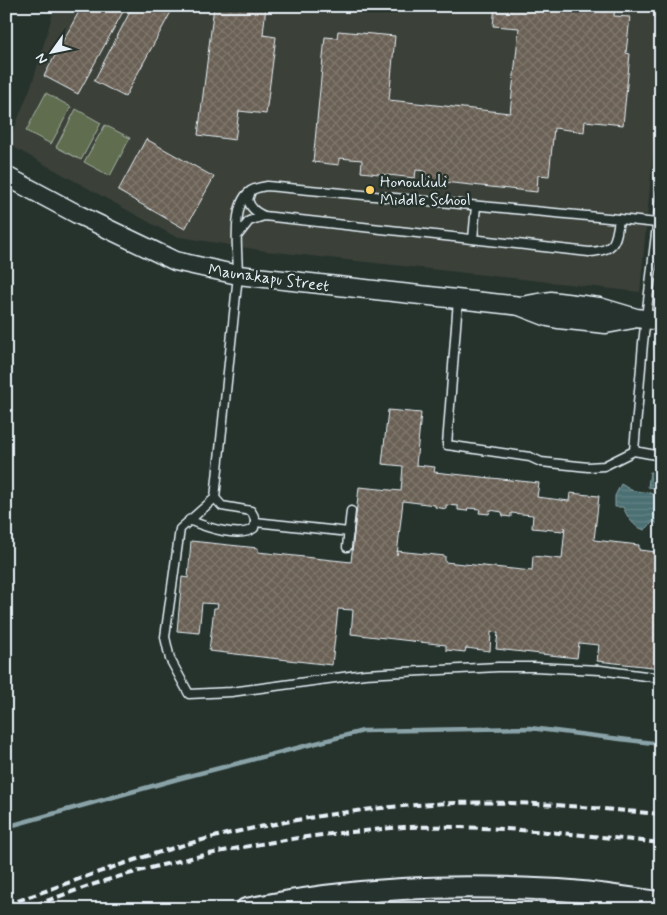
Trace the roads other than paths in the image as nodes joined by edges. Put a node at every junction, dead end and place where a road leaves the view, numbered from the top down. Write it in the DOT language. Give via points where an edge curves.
graph roads {
  1 [pos="6,176"];
  2 [pos="252,189"];
  3 [pos="661,192"];
  4 [pos="476,206"];
  5 [pos="264,216"];
  6 [pos="619,219"];
  7 [pos="657,223"];
  8 [pos="238,235"];
  9 [pos="473,239"];
  10 [pos="238,275"];
  11 [pos="458,300"];
  12 [pos="648,320"];
  13 [pos="634,451"];
  14 [pos="661,456"];
  15 [pos="215,498"];
  16 [pos="351,511"];
  17 [pos="189,520"];
  18 [pos="255,522"];
  19 [pos="349,532"];
  20 [pos="347,547"];
  21 [pos="661,678"];
  22 [pos="661,902"];
  23 [pos="246,909"];
  1 -- 10 [label="street, Maunakapu Street" via="175,261"];
  2 -- 4 [label="lane" via="267,186"];
  2 -- 5 [label="lane" via="249,204 256,213"];
  2 -- 8 [label="lane" via="239,206"];
  3 -- 7 [label="lane"];
  4 -- 6 [label="lane"];
  4 -- 9 [label="lane"];
  5 -- 8 [label="lane" via="249,221"];
  5 -- 9 [label="lane"];
  6 -- 7 [label="lane"];
  6 -- 9 [label="lane" via="614,243 597,252"];
  7 -- 12 [label="lane"];
  8 -- 10 [label="lane"];
  10 -- 11 [label="street, Maunakapu Street"];
  10 -- 15 [label="lane"];
  11 -- 12 [label="street, Maunakapu Street" via="521,306 550,302 607,309"];
  11 -- 13 [label="lane" via="447,445 588,467 604,466"];
  12 -- 13 [label="lane"];
  13 -- 14 [label="lane"];
  15 -- 17 [label="lane"];
  15 -- 18 [label="lane" via="222,506 251,512"];
  16 -- 19 [label="lane"];
  17 -- 18 [label="lane" via="208,528 244,533 254,528"];
  17 -- 21 [label="lane" via="180,529 166,637 170,659 189,694 231,692 365,674 498,667 600,670"];
  18 -- 19 [label="lane"];
  19 -- 20 [label="lane"];
  22 -- 23 [label="main road" via="561,890 466,886 323,895"];
}
